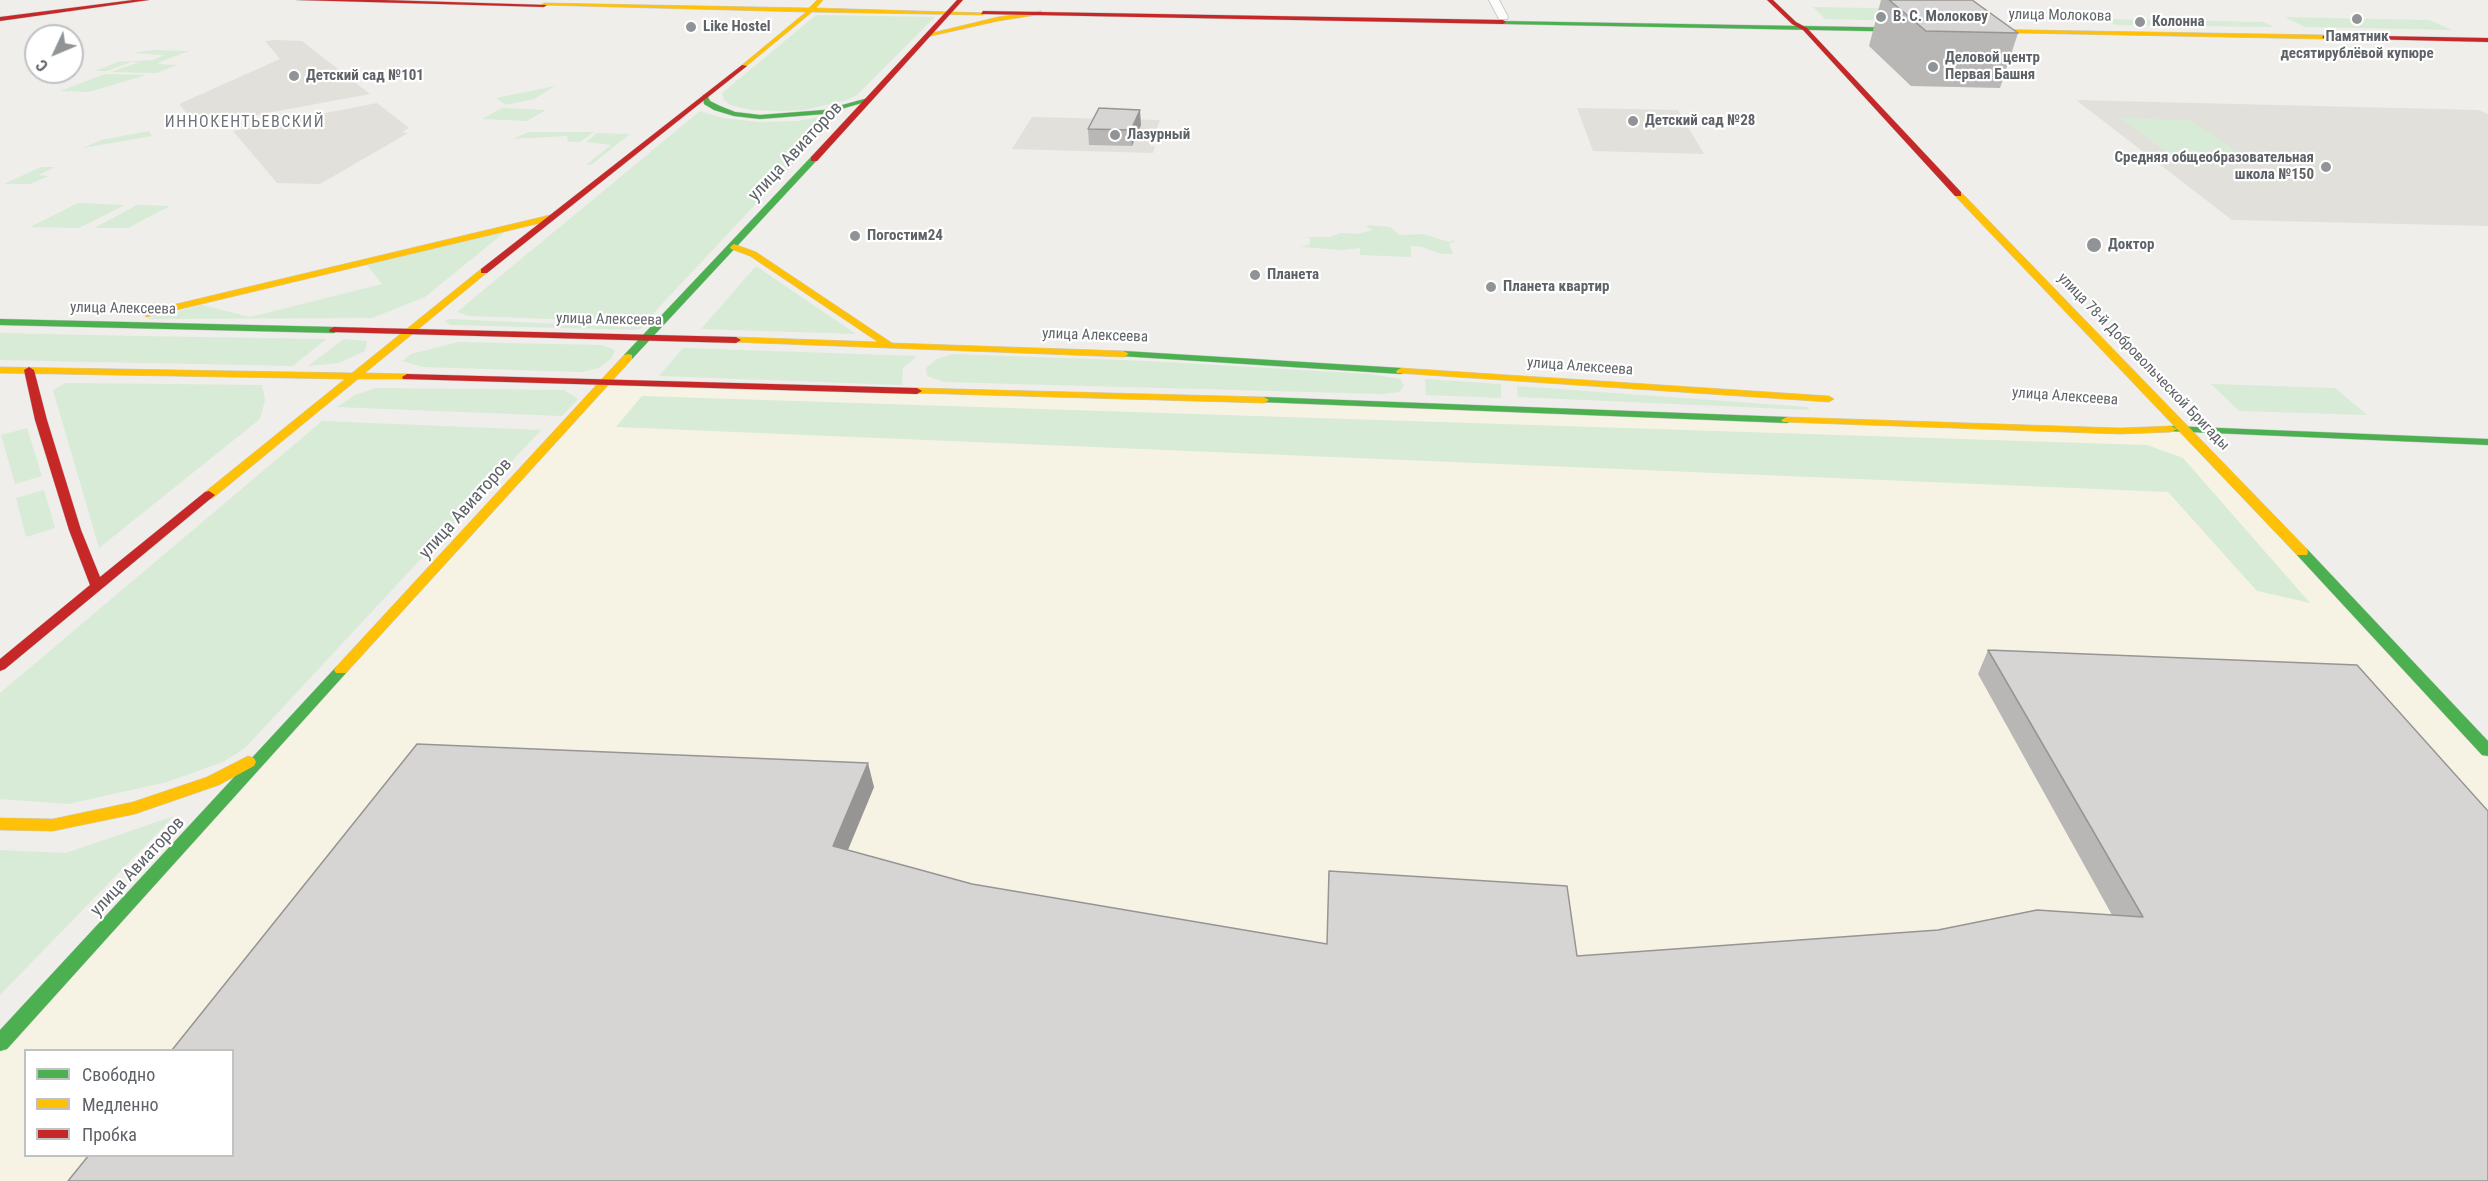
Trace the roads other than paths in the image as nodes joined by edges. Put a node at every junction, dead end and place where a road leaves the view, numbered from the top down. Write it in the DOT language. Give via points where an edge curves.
graph roads {
  1 [pos="146,0"];
  2 [pos="300,0"];
  3 [pos="646,0"];
  4 [pos="1494,0"];
  5 [pos="816,4"];
  6 [pos="955,6"];
  7 [pos="1763,6"];
  8 [pos="1041,13"];
  9 [pos="1503,17"];
  10 [pos="0,19"];
  11 [pos="1730,22"];
  12 [pos="1799,26"];
  13 [pos="1933,28"];
  14 [pos="931,34"];
  15 [pos="2488,35"];
  16 [pos="2488,40"];
  17 [pos="705,96"];
  18 [pos="869,100"];
  19 [pos="550,218"];
  20 [pos="734,247"];
  21 [pos="0,322"];
  22 [pos="99,325"];
  23 [pos="410,332"];
  24 [pos="647,337"];
  25 [pos="889,345"];
  26 [pos="957,348"];
  27 [pos="1400,369"];
  28 [pos="0,370"];
  29 [pos="29,370"];
  30 [pos="357,376"];
  31 [pos="605,382"];
  32 [pos="946,392"];
  33 [pos="1848,400"];
  34 [pos="1398,403"];
  35 [pos="2118,417"];
  36 [pos="2186,429"];
  37 [pos="2488,442"];
  38 [pos="97,585"];
  39 [pos="0,666"];
  40 [pos="271,750"];
  41 [pos="2488,751"];
  42 [pos="0,824"];
  43 [pos="0,1043"];
  1 -- 10 [label="main road"];
  2 -- 5 [label="main road"];
  3 -- 5 [label="main road"];
  4 -- 9 [label="street"];
  5 -- 6 [label="main road"];
  5 -- 17 [label="main road"];
  6 -- 8 [label="main road"];
  6 -- 9 [label="main road"];
  6 -- 14 [label="main road, улица Авиаторов"];
  7 -- 11 [label="main road"];
  7 -- 12 [label="main road, улица 78-й Добровольческой Бригады"];
  8 -- 12 [label="main road"];
  8 -- 14 [label="main road"];
  9 -- 11 [label="main road"];
  11 -- 12 [label="main road"];
  12 -- 13 [label="main road"];
  12 -- 36 [label="main road, улица 78-й Добровольческой Бригады"];
  14 -- 18 [label="main road, улица Авиаторов"];
  15 -- 16 [label="main road, улица Молокова" via="1956,28"];
  17 -- 18 [label="main road" via="717,108 760,117 824,112"];
  17 -- 19 [label="main road"];
  18 -- 20 [label="main road, улица Авиаторов"];
  19 -- 22 [label="main road"];
  19 -- 23 [label="main road"];
  20 -- 24 [label="main road, улица Авиаторов"];
  20 -- 25 [label="main road" via="753,254"];
  21 -- 22 [label="main road, улица Алексеева"];
  22 -- 23 [label="main road, улица Алексеева"];
  23 -- 24 [label="main road, улица Алексеева"];
  23 -- 30 [label="main road"];
  24 -- 25 [label="main road, улица Алексеева"];
  24 -- 31 [label="main road, улица Авиаторов"];
  25 -- 26 [label="main road, улица Алексеева"];
  26 -- 27 [label="main road, улица Алексеева"];
  26 -- 32 [label="main road" via="921,369"];
  27 -- 33 [label="main road, улица Алексеева"];
  27 -- 34 [label="main road" via="1421,382 1422,390"];
  28 -- 29 [label="main road, улица Алексеева"];
  29 -- 30 [label="main road, улица Алексеева"];
  29 -- 38 [label="main road" via="75,530"];
  30 -- 31 [label="main road, улица Алексеева"];
  30 -- 38 [label="main road"];
  31 -- 32 [label="main road, улица Алексеева"];
  31 -- 40 [label="main road, улица Авиаторов"];
  32 -- 34 [label="main road, улица Алексеева"];
  34 -- 36 [label="main road, улица Алексеева" via="2120,431"];
  35 -- 36 [label="main road, улица Алексеева"];
  36 -- 37 [label="main road, улица Алексеева"];
  36 -- 41 [label="main road, улица 78-й Добровольческой Бригады"];
  38 -- 39 [label="main road"];
  40 -- 42 [label="main road" via="213,781 135,808 53,825"];
  40 -- 43 [label="main road, улица Авиаторов"];
}
